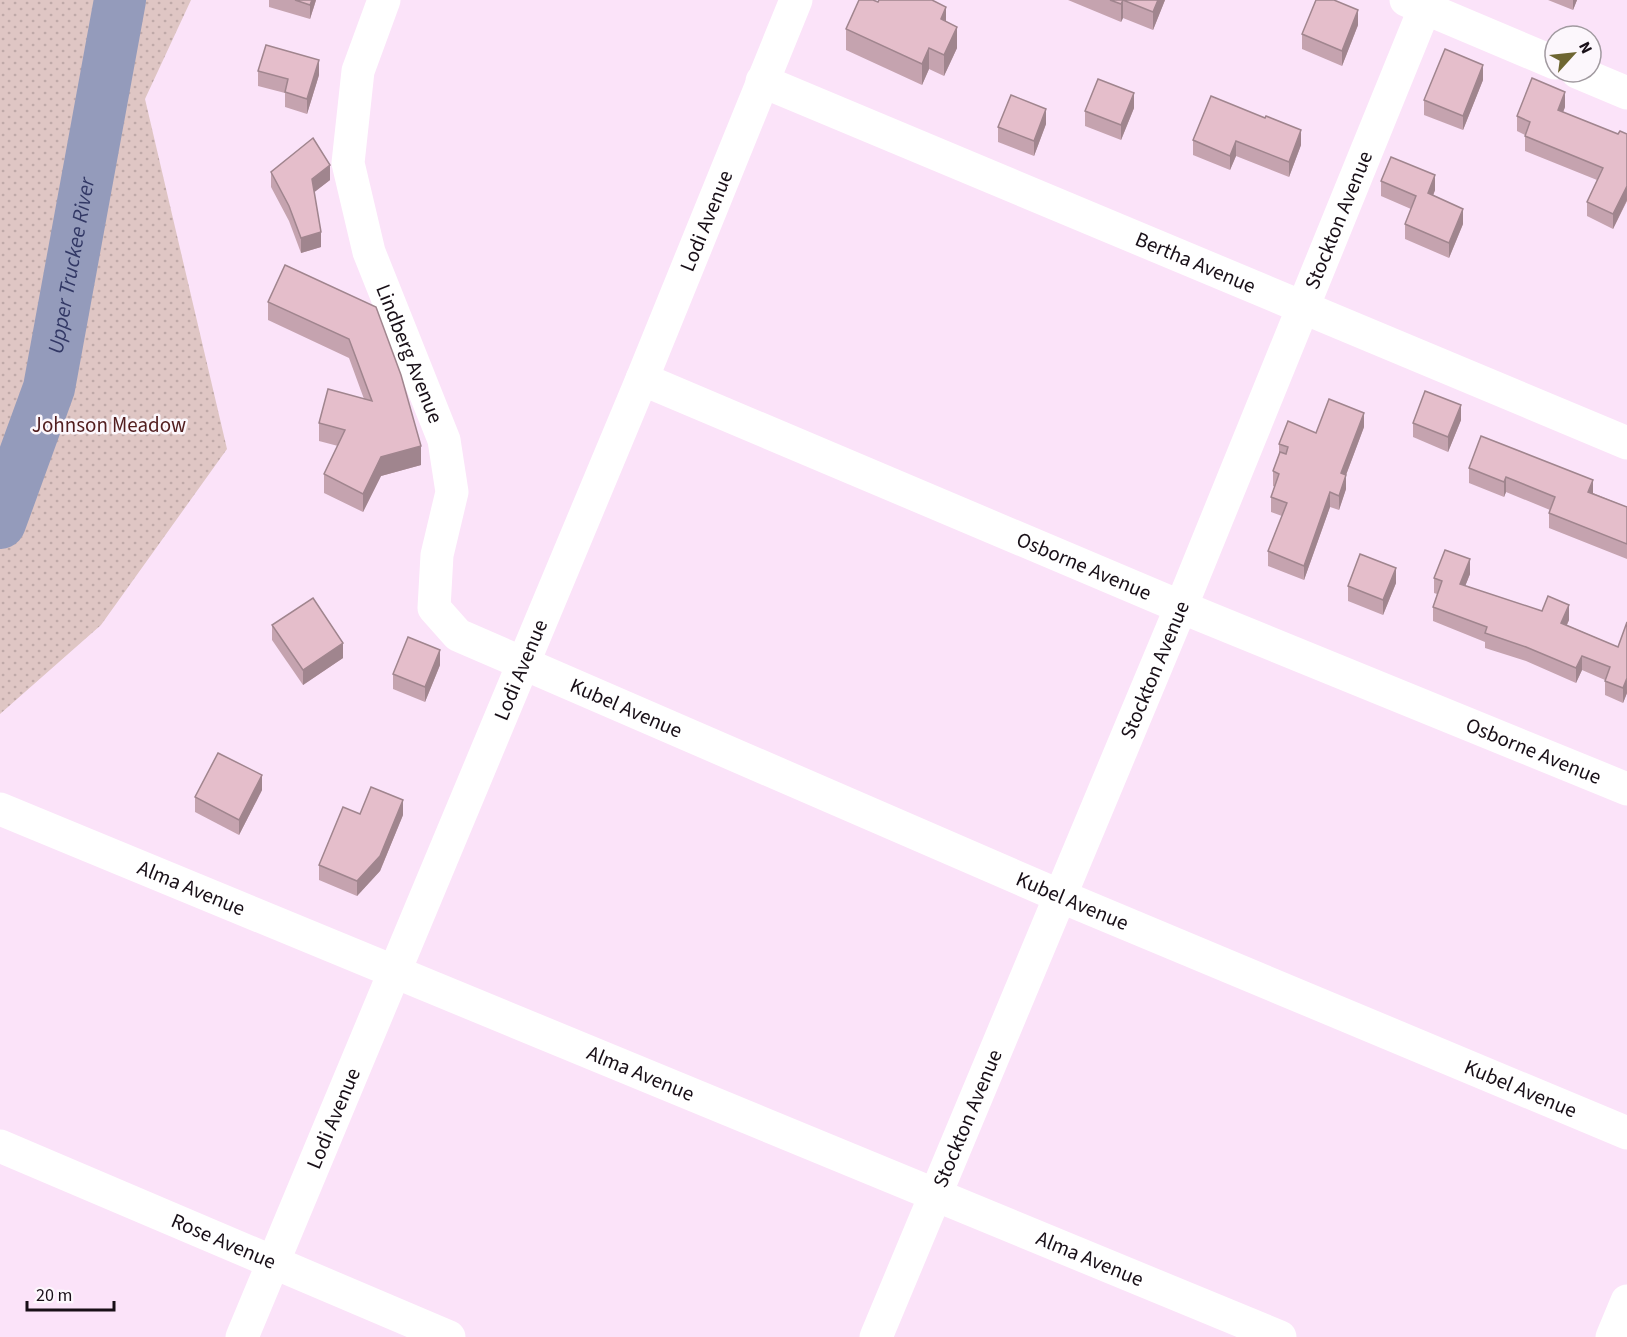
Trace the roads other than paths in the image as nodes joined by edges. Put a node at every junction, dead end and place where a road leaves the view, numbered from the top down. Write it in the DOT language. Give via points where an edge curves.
graph roads {
  1 [pos="384,0"];
  2 [pos="796,0"];
  3 [pos="1420,3"];
  4 [pos="1543,58"];
  5 [pos="762,81"];
  6 [pos="1603,83"];
  7 [pos="1627,93"];
  8 [pos="1305,307"];
  9 [pos="642,379"];
  10 [pos="1627,443"];
  11 [pos="1182,607"];
  12 [pos="522,663"];
  13 [pos="1627,789"];
  14 [pos="0,809"];
  15 [pos="1060,896"];
  16 [pos="393,972"];
  17 [pos="1627,1133"];
  18 [pos="0,1146"];
  19 [pos="935,1194"];
  20 [pos="274,1263"];
  21 [pos="1627,1301"];
  22 [pos="242,1337"];
  23 [pos="449,1337"];
  24 [pos="876,1337"];
  25 [pos="1280,1337"];
  26 [pos="1612,1337"];
  1 -- 12 [label="street, Lindberg Avenue" via="358,71 348,163 369,252 444,440 452,492 437,555 434,608 458,635"];
  2 -- 5 [label="street, Lodi Avenue"];
  3 -- 4 [label="street"];
  3 -- 8 [label="street, Stockton Avenue"];
  5 -- 8 [label="street, Bertha Avenue"];
  5 -- 9 [label="street, Lodi Avenue"];
  6 -- 7 [label="street"];
  8 -- 10 [label="street, Bertha Avenue"];
  8 -- 11 [label="street, Stockton Avenue"];
  9 -- 11 [label="street, Osborne Avenue"];
  9 -- 12 [label="street, Lodi Avenue"];
  11 -- 13 [label="street, Osborne Avenue"];
  11 -- 15 [label="street, Stockton Avenue"];
  12 -- 15 [label="street, Kubel Avenue"];
  12 -- 16 [label="street, Lodi Avenue"];
  14 -- 16 [label="street, Alma Avenue"];
  15 -- 17 [label="street, Kubel Avenue"];
  15 -- 19 [label="street, Stockton Avenue"];
  16 -- 19 [label="street, Alma Avenue"];
  16 -- 20 [label="street, Lodi Avenue"];
  18 -- 20 [label="street, Rose Avenue"];
  19 -- 24 [label="street, Stockton Avenue"];
  19 -- 25 [label="street, Alma Avenue"];
  20 -- 22 [label="street, Lodi Avenue"];
  20 -- 23 [label="street, Rose Avenue"];
  21 -- 26 [label="street"];
}
